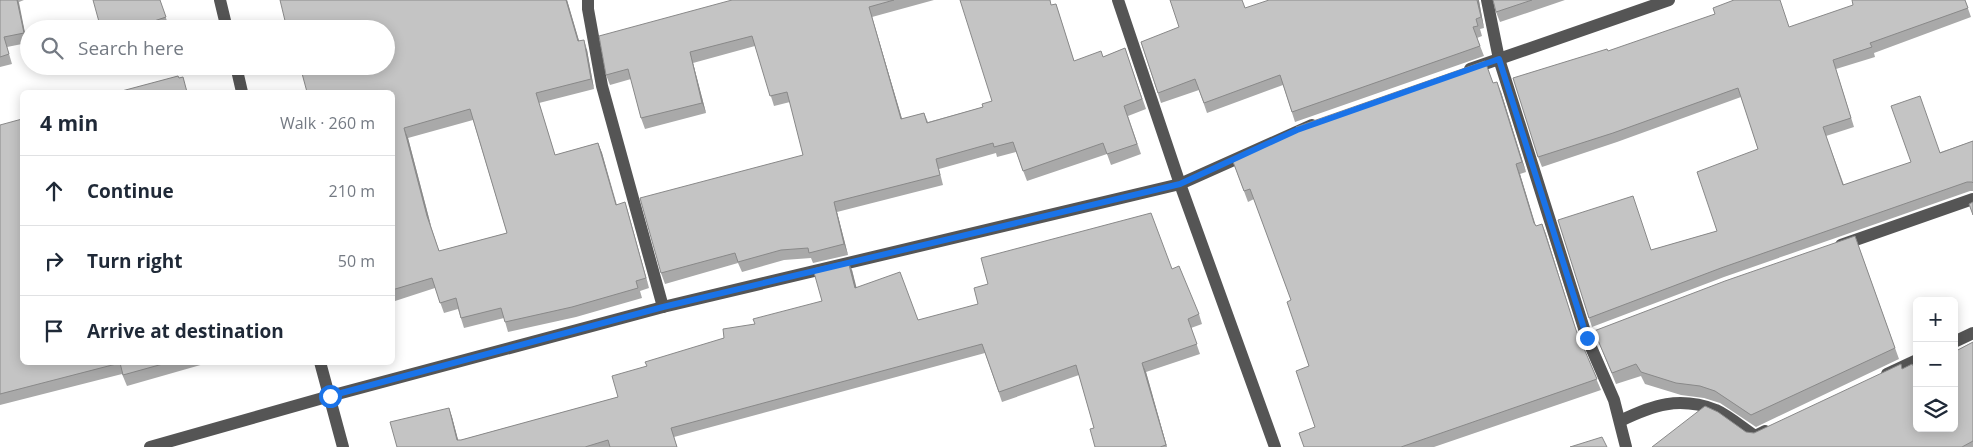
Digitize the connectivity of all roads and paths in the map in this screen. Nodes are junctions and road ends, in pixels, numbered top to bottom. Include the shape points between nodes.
1 (220, 0) edge
2 (588, 0) edge
3 (1118, 0) edge
4 (1486, 0) edge
5 (1669, 0) edge
6 (225, 20) edge
7 (1499, 59) junction
8 (1462, 72) edge
9 (238, 75) edge
10 (242, 90) edge
11 (1324, 120) edge
12 (1180, 184) junction
13 (1973, 199) edge
14 (1827, 250) edge
15 (663, 307) junction
16 (1973, 333) edge
17 (1958, 340) edge
18 (1913, 362) edge
19 (321, 365) edge
20 (1872, 381) edge
21 (330, 396) junction
22 (1620, 421) junction
23 (1773, 427) edge
24 (150, 447) edge
25 (343, 447) edge
26 (1275, 447) edge
27 (1626, 447) edge

1 - 6 street
2 - 15 street via 602,86
3 - 12 street
4 - 7 street
5 - 7 street
7 - 8 street
7 - 22 street
9 - 10 street
11 - 12 street
12 - 15 street
12 - 26 street
13 - 14 street
15 - 21 street
16 - 17 street
18 - 20 street
19 - 21 street
21 - 24 street
21 - 25 street
22 - 23 street via 1649,407 1671,403 1717,410 1755,436
22 - 27 street

